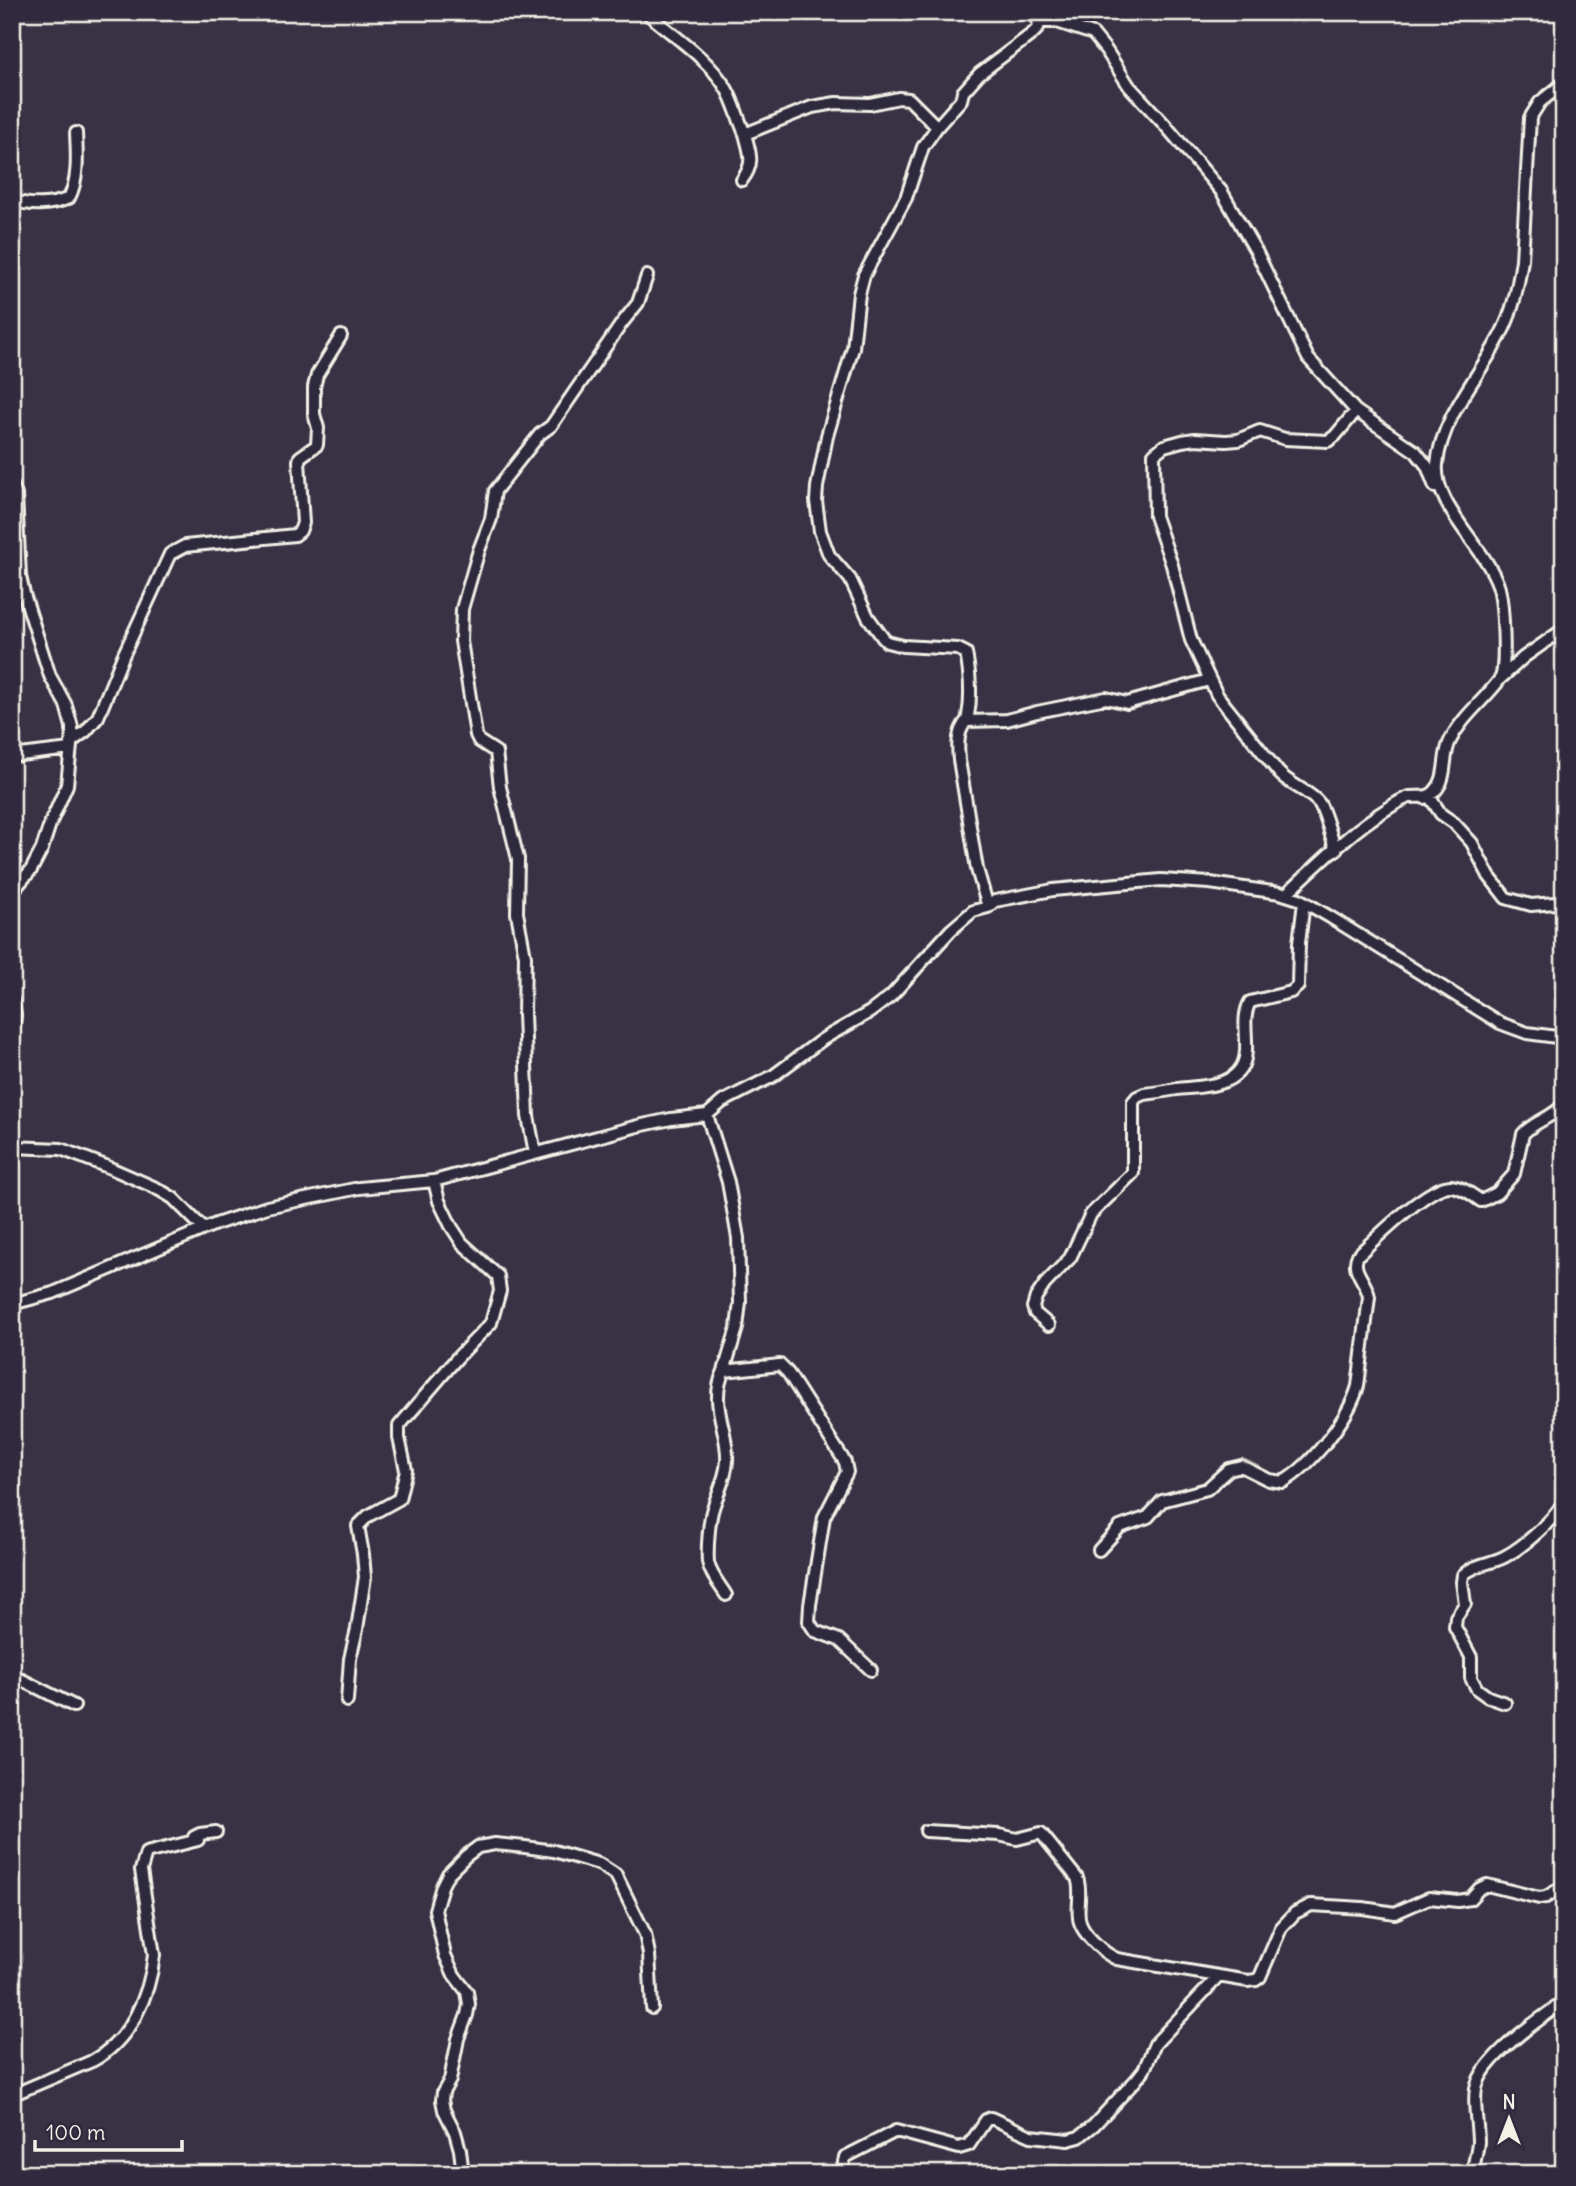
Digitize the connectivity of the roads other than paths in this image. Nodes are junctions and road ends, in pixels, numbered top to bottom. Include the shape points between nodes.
1 (646, 12) edge
2 (1031, 12) edge
3 (1039, 22) junction
4 (1564, 83) edge
5 (937, 127) junction
6 (76, 133) dead end
7 (745, 134) junction
8 (742, 180) dead end
9 (12, 200) edge
10 (647, 276) dead end
11 (341, 336) dead end
12 (1356, 411) junction
13 (12, 485) edge
14 (1446, 504) junction
15 (1564, 629) edge
16 (1502, 677) junction
17 (1209, 680) junction
18 (967, 721) junction
19 (71, 746) junction
20 (12, 756) edge
21 (1424, 798) junction
22 (1336, 850) junction
23 (12, 892) edge
24 (1286, 894) junction
25 (1564, 900) edge
26 (1304, 902) junction
27 (988, 907) junction
28 (12, 1000) edge
29 (12, 1036) edge
30 (1564, 1038) edge
31 (1564, 1104) edge
32 (707, 1115) junction
33 (12, 1147) edge
34 (535, 1153) junction
35 (435, 1181) junction
36 (204, 1229) junction
37 (12, 1304) edge
38 (1049, 1325) dead end
39 (724, 1371) junction
40 (1564, 1500) edge
41 (1099, 1550) dead end
42 (726, 1595) dead end
43 (871, 1670) dead end
44 (12, 1675) edge
45 (347, 1701) dead end
46 (1504, 1703) dead end
47 (74, 1706) dead end
48 (926, 1831) dead end
49 (216, 1832) dead end
50 (1564, 1886) edge
51 (1219, 1976) junction
52 (1564, 2002) edge
53 (652, 2008) dead end
54 (12, 2095) edge
55 (463, 2174) edge
56 (842, 2174) edge
57 (1472, 2174) edge

1 - 7 street via 712,70 730,97
2 - 3 street
3 - 5 street via 1032,34 979,75
3 - 12 street via 1057,22 1093,34 1129,86 1222,192 1308,358
4 - 14 street via 1540,102 1530,118 1519,284 1500,336 1443,438 1437,468
5 - 7 street via 909,99 899,97 870,104 812,107
5 - 18 street via 923,147 899,213 864,275 853,348 827,436 816,501 829,555 850,579 883,638 903,646 966,653
6 - 9 street via 74,189 69,198 41,204
7 - 8 street via 751,163
10 - 34 street via 638,303 551,426 495,491 491,519 462,609 461,641 476,735 496,752 517,859 528,1116
11 - 19 street via 314,387 317,445 299,461 300,531 186,546 170,554 98,717
12 - 14 street via 1416,452
12 - 17 street via 1335,436 1323,442 1284,439 1260,431 1238,440 1182,440 1154,454 1155,516 1191,640
13 - 19 street via 20,576 50,676 66,705
14 - 16 street via 1499,587
15 - 16 street
16 - 21 street via 1458,726 1446,750 1440,784
17 - 18 street via 1127,703 1106,698 1007,720
17 - 22 street via 1226,709 1286,781 1321,806
18 - 27 street via 958,744 959,760
19 - 20 street
19 - 23 street via 67,785 42,849 32,870
21 - 22 street via 1409,797 1394,804
21 - 25 street via 1429,796 1472,843 1506,898 1531,905
22 - 24 street
24 - 26 street
24 - 27 street via 1161,880 1054,890 995,901
26 - 30 street via 1500,1023 1527,1033
26 - 38 street via 1298,986 1250,1002 1246,1056 1236,1074 1220,1084 1144,1094 1133,1102 1133,1173 1091,1214 1070,1258 1036,1297 1035,1313
27 - 32 street via 973,911 951,930 907,981 880,1004
28 - 29 street
31 - 41 street via 1523,1134 1514,1174 1497,1193 1481,1201 1458,1187 1433,1192 1358,1255 1356,1270 1369,1297 1356,1394 1303,1467 1283,1482 1241,1466 1229,1469 1207,1489 1162,1501 1153,1514 1120,1527
32 - 34 street via 638,1126
32 - 39 street via 722,1158 738,1238 740,1302
33 - 36 street via 61,1149 108,1167 173,1198
34 - 35 street
35 - 36 street via 359,1188 267,1206
35 - 45 street via 451,1226 462,1243 498,1276 500,1290 491,1324 399,1426 406,1470 399,1499 358,1525 365,1577
36 - 37 street via 53,1293
39 - 42 street via 718,1394 727,1463 711,1515 708,1561
39 - 43 street via 780,1365 845,1462 847,1472 824,1517 809,1622 815,1631 839,1640
40 - 46 street via 1554,1517 1516,1550 1464,1575 1465,1604 1455,1627 1471,1657 1471,1678 1477,1689
44 - 47 street
48 - 51 street via 1017,1839 1041,1833 1077,1878 1079,1921 1102,1951 1117,1959
49 - 54 street via 145,1853 141,1870 154,1955 152,1975 139,2008 114,2045 92,2061
50 - 51 street via 1539,1898 1487,1885 1470,1899 1429,1898 1395,1913 1311,1905 1281,1928 1260,1977
51 - 56 street via 1155,2044 1136,2080 1079,2137 1031,2136 991,2119 969,2145 958,2148 896,2131 845,2157
52 - 57 street via 1484,2068 1476,2094 1478,2146
53 - 55 street via 645,1934 616,1875 599,1864 525,1847 493,1844 466,1856 447,1874 435,1910 445,1955 469,2004 442,2100 455,2132

